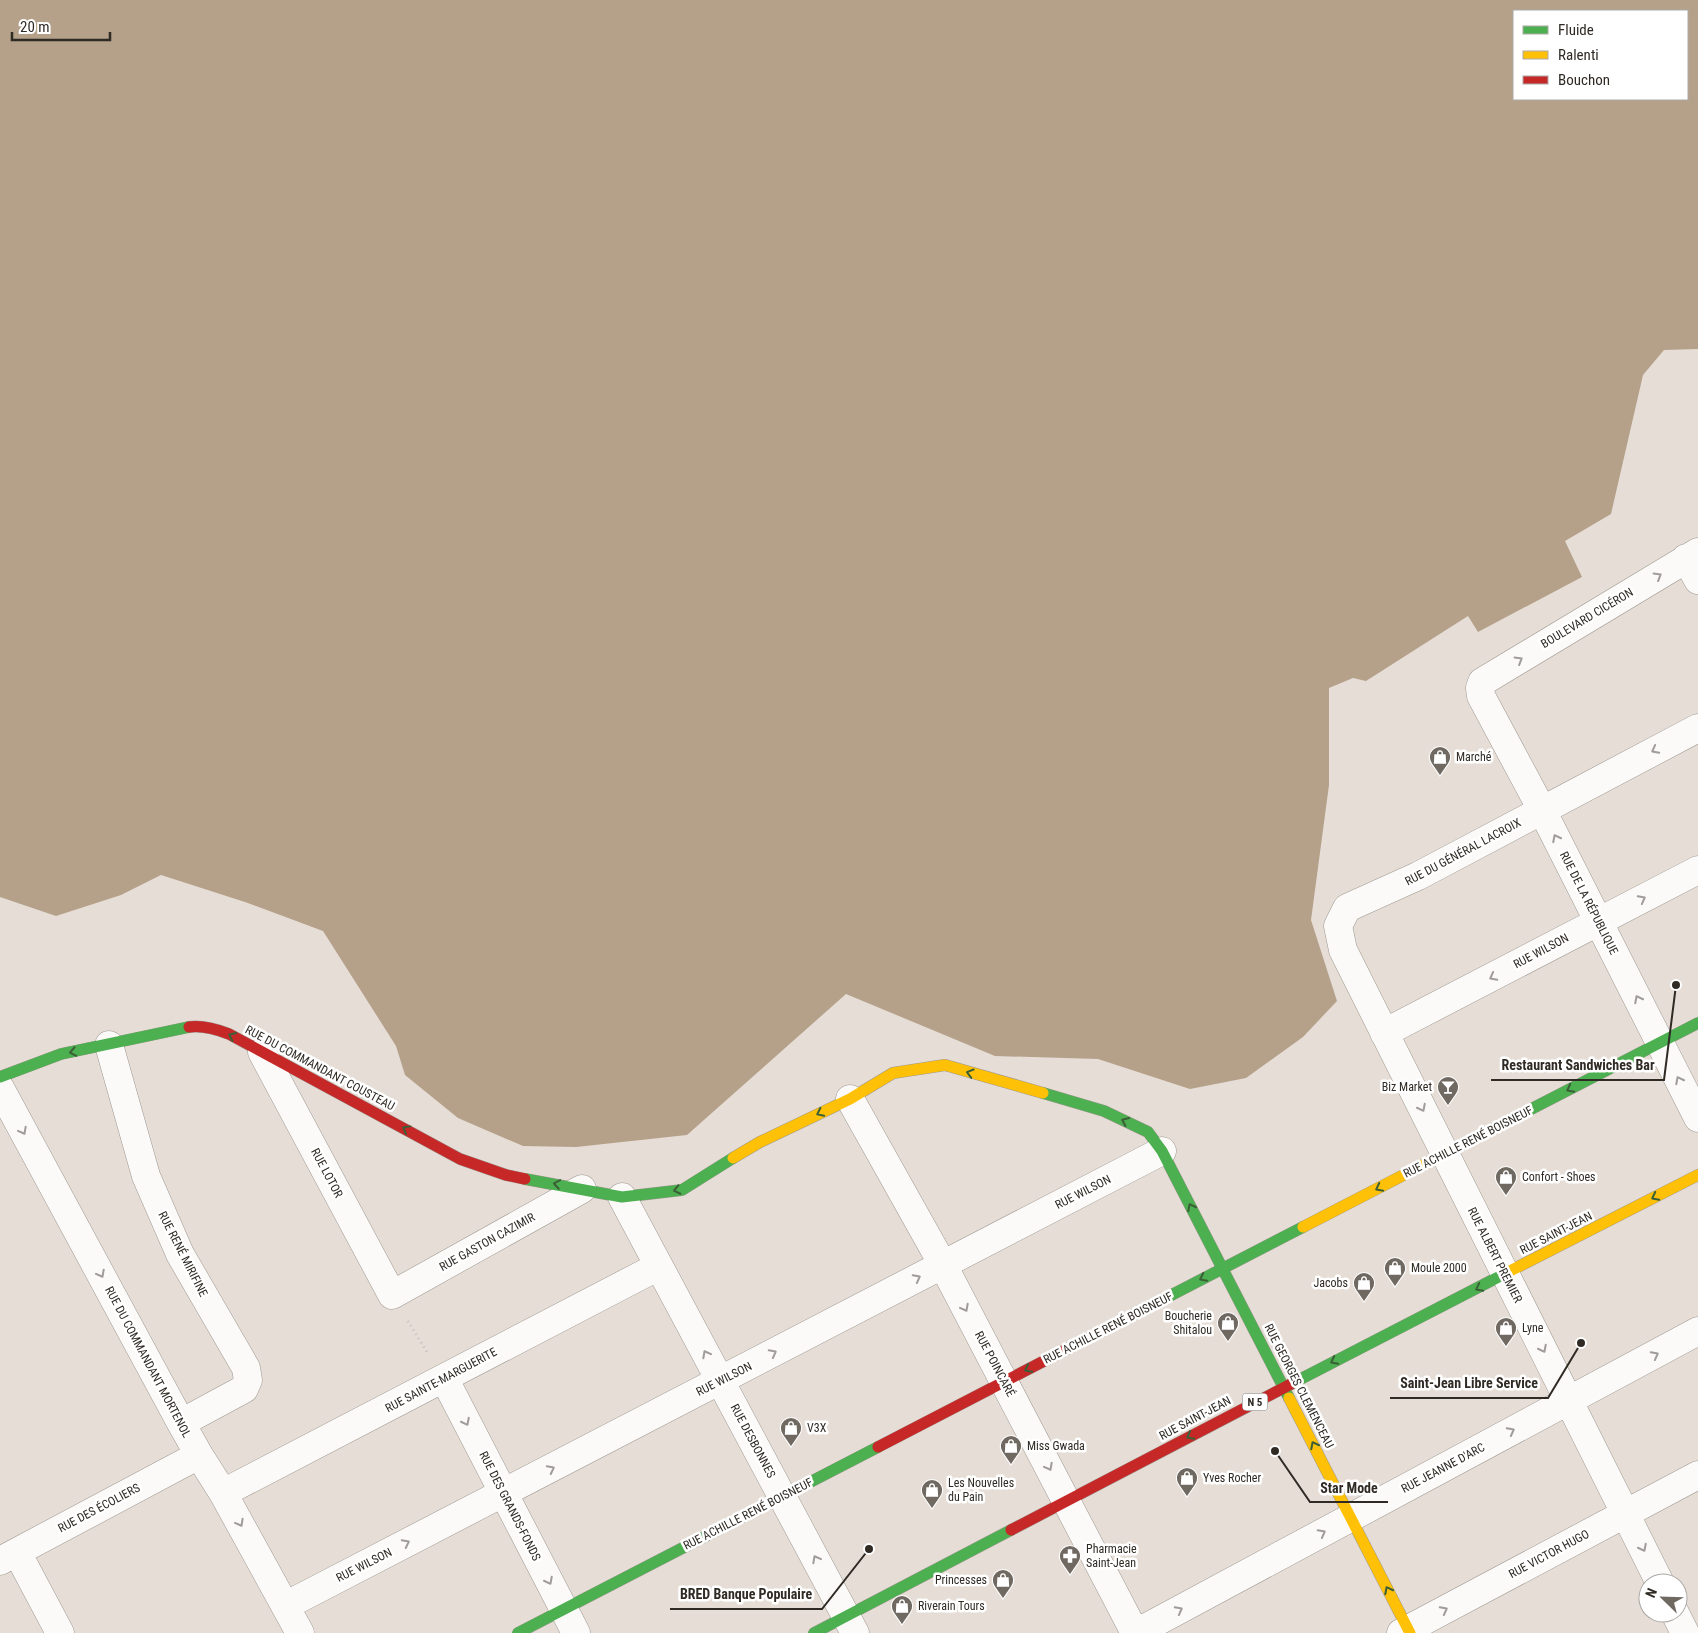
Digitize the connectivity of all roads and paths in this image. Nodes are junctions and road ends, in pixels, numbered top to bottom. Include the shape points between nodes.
1 (1694, 563) edge
2 (1480, 688) joint
3 (1698, 728) edge
4 (1542, 810) junction
5 (1698, 870) edge
6 (1598, 922) junction
7 (1698, 1023) edge
8 (1384, 1033) junction
9 (1660, 1043) junction
10 (109, 1045) junction
11 (262, 1052) junction
12 (0, 1077) edge
13 (0, 1088) edge
14 (850, 1098) junction
15 (1698, 1118) edge
16 (1162, 1151) junction
17 (1445, 1154) junction
18 (1698, 1175) edge
19 (582, 1189) junction
20 (622, 1197) junction
21 (943, 1265) junction
22 (659, 1266) junction
23 (1223, 1268) junction
24 (1506, 1274) junction
25 (392, 1295) junction
26 (1698, 1331) edge
27 (444, 1378) junction
28 (721, 1380) junction
29 (1004, 1382) junction
30 (1284, 1387) junction
31 (1568, 1401) junction
32 (181, 1423) junction
33 (199, 1455) junction
34 (1698, 1475) edge
35 (223, 1493) junction
36 (503, 1493) junction
37 (782, 1496) junction
38 (1066, 1501) junction
39 (1625, 1514) junction
40 (1351, 1518) junction
41 (8, 1556) edge
42 (1655, 1573) edge
43 (286, 1606) junction
44 (570, 1621) edge
45 (851, 1624) edge
46 (1406, 1632) edge
47 (60, 1633) edge
48 (300, 1633) edge
49 (518, 1633) edge
50 (814, 1633) edge
51 (1135, 1633) edge

2 -> 1 street, BOULEVARD CICÉRON via 1482,682
2 - 4 street, RUE DE LA RÉPUBLIQUE via 1481,696
3 -> 4 street, RUE DU GÉNÉRAL LACROIX
6 -> 4 street, RUE DE LA RÉPUBLIQUE
4 - 8 street, RUE DU GÉNÉRAL LACROIX via 1418,876 1347,908 1338,926 1343,950
6 -> 5 street, RUE WILSON
6 -> 8 street, RUE WILSON
9 -> 6 street, RUE DE LA RÉPUBLIQUE
7 - 9 street, RUE ACHILLE RENÉ BOISNEUF
8 -> 17 street, RUE ALBERT PREMIER
15 -> 9 street, RUE DE LA RÉPUBLIQUE
9 -> 17 street, RUE ACHILLE RENÉ BOISNEUF
11 -> 10 street, RUE DU COMMANDANT COUSTEAU via 229,1034 197,1026
10 -> 12 street, RUE DU COMMANDANT COUSTEAU via 61,1054
10 - 32 street, RUE RENÉ MIRIFINE via 146,1176 180,1254 246,1368 248,1380 244,1388
19 -> 11 street, RUE DU COMMANDANT COUSTEAU via 506,1175 460,1159
11 - 25 street, RUE LOTOR
13 -> 32 street, RUE DU COMMANDANT MORTENOL
16 -> 14 street, RUE GEORGES CLEMENCEAU via 1148,1132 1104,1111 945,1065 893,1073
14 -> 20 street, RUE DU COMMANDANT COUSTEAU via 760,1142 682,1190
14 - 21 street, RUE POINCARÉ
16 - 21 street, RUE WILSON
23 -> 16 street, RUE GEORGES CLEMENCEAU
17 -> 23 street, RUE ACHILLE RENÉ BOISNEUF
17 - 24 street, RUE ALBERT PREMIER
18 -> 24 street, RUE SAINT-JEAN / N 5
19 - 20 street, RUE DU COMMANDANT COUSTEAU
19 - 25 street, RUE GASTON CAZIMIR
20 - 22 street, RUE DESBONNES
28 -> 21 street, RUE WILSON
21 -> 29 street, RUE POINCARÉ
22 - 27 street, RUE SAINTE-MARGUERITE
28 -> 22 street, RUE DESBONNES
23 -> 29 street, RUE ACHILLE RENÉ BOISNEUF
23 - 30 street, RUE GEORGES CLEMENCEAU
24 -> 30 street, RUE SAINT-JEAN / N 5
24 -> 31 street, RUE ALBERT PREMIER
25 - 27 path
31 -> 26 street, RUE JEANNE D'ARC
27 - 35 street, RUE SAINTE-MARGUERITE
27 -> 36 street, RUE DES GRANDS-FONDS
36 -> 28 street, RUE WILSON
28 - 37 street, RUE DESBONNES
29 - 37 street, RUE ACHILLE RENÉ BOISNEUF
29 -> 38 street, RUE POINCARÉ
30 -> 38 street, RUE SAINT-JEAN / N 5
40 -> 30 street, RUE GEORGES CLEMENCEAU
31 - 39 street, RUE ALBERT PREMIER
40 -> 31 street, RUE JEANNE D'ARC
32 - 33 street, RUE DU COMMANDANT MORTENOL
33 - 35 street, RUE DU COMMANDANT MORTENOL
33 - 41 street, RUE DES ÉCOLIERS
34 - 39 street, RUE VICTOR HUGO
35 -> 43 street, RUE DU COMMANDANT MORTENOL
43 -> 36 street, RUE WILSON
36 -> 44 street, RUE DES GRANDS-FONDS
37 - 44 street, RUE ACHILLE RENÉ BOISNEUF
45 -> 37 street, RUE DESBONNES
38 - 45 street, RUE SAINT-JEAN / N 5
38 - 51 street, RUE POINCARÉ
39 -> 42 street, RUE ALBERT PREMIER
46 -> 39 street, RUE VICTOR HUGO
46 -> 40 street, RUE GEORGES CLEMENCEAU
51 -> 40 street, RUE JEANNE D'ARC
41 - 47 street
43 - 48 street, RUE DU COMMANDANT MORTENOL
44 - 49 street, RUE ACHILLE RENÉ BOISNEUF
45 - 50 street, RUE SAINT-JEAN / N 5

